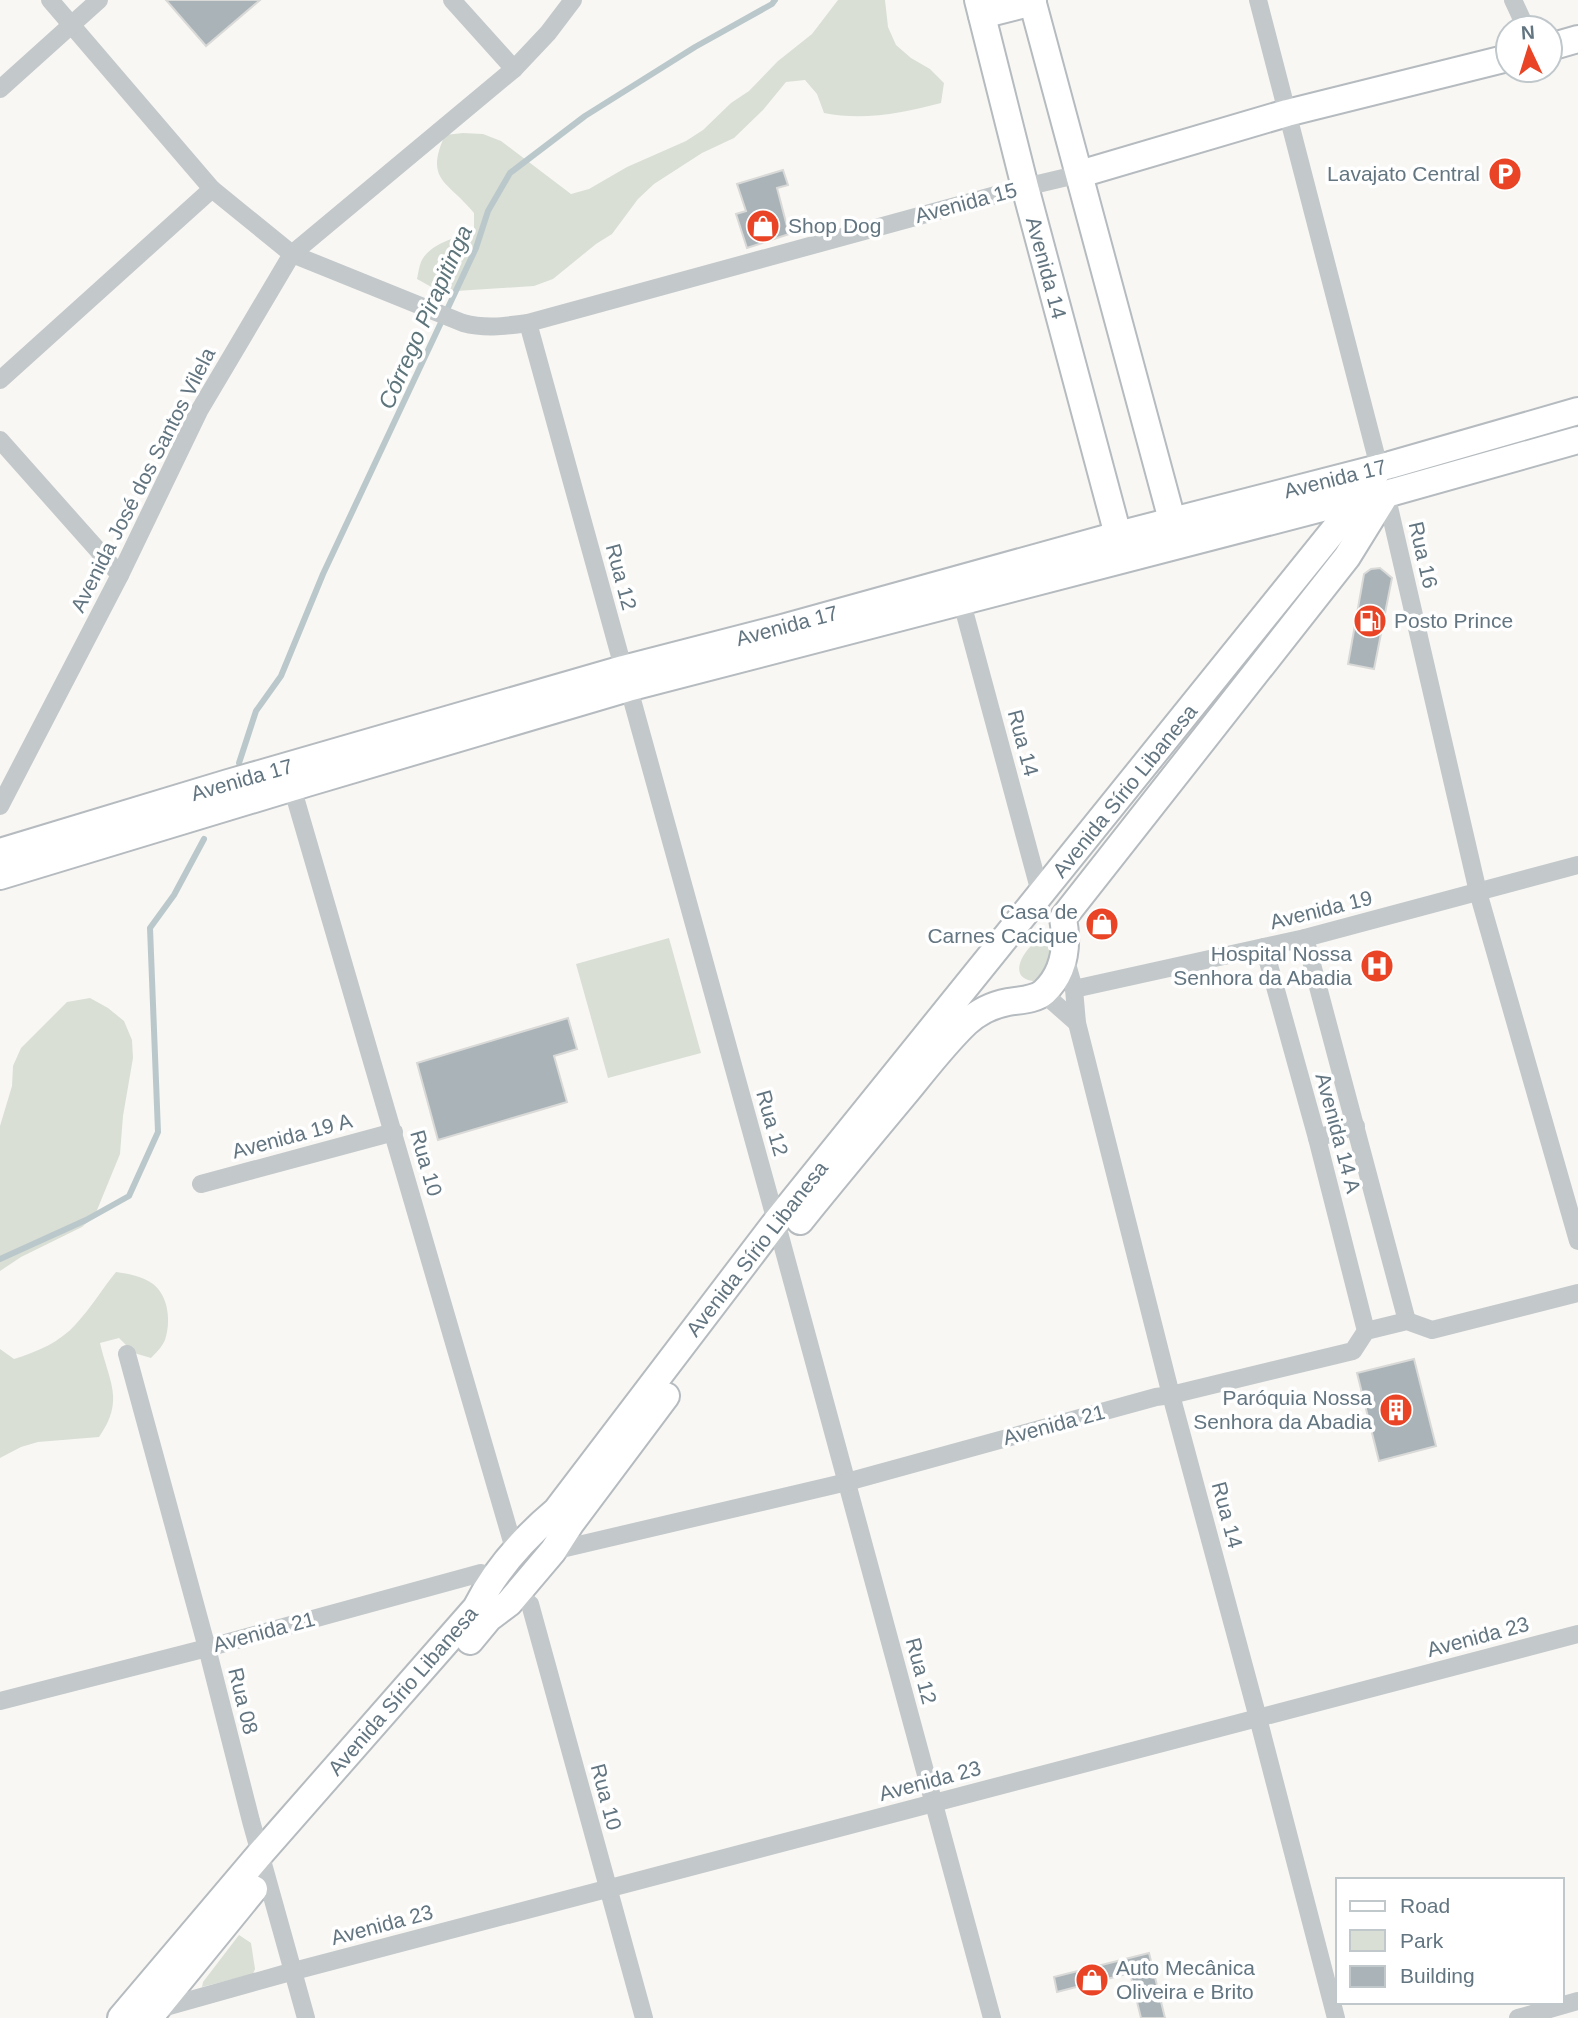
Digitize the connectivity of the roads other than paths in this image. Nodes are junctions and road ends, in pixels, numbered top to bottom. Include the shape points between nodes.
1 (50, 0) edge
2 (99, 0) edge
3 (452, 0) edge
4 (573, 0) edge
5 (1258, 0) edge
6 (1033, 1) edge
7 (980, 8) edge
8 (71, 24) junction
9 (1494, 61) edge
10 (514, 69) junction
11 (0, 89) edge
12 (1287, 113) junction
13 (1080, 174) junction
14 (1025, 187) junction
15 (212, 189) junction
16 (292, 254) junction
17 (528, 323) junction
18 (0, 380) edge
19 (1578, 411) edge
20 (0, 440) edge
21 (1578, 440) edge
22 (1379, 468) junction
23 (1386, 494) junction
24 (1359, 499) junction
25 (1172, 520) junction
26 (1118, 535) junction
27 (120, 575) junction
28 (962, 603) junction
29 (626, 678) junction
30 (288, 780) junction
31 (0, 806) edge
32 (0, 852) edge
33 (1578, 865) edge
34 (0, 876) edge
35 (1478, 892) junction
36 (1041, 896) junction
37 (1063, 918) junction
38 (1305, 938) junction
39 (1264, 947) junction
40 (1065, 957) junction
41 (983, 967) junction
42 (1074, 989) junction
43 (1042, 993) junction
44 (1006, 1002) junction
45 (1077, 1023) junction
46 (1356, 1126) junction
47 (394, 1132) junction
48 (1317, 1138) junction
49 (201, 1184) dead end
50 (779, 1232) junction
51 (1578, 1241) edge
52 (1578, 1293) edge
53 (1407, 1321) junction
54 (1366, 1331) junction
55 (127, 1354) dead end
56 (1171, 1395) junction
57 (846, 1482) junction
58 (533, 1533) junction
59 (553, 1551) junction
60 (515, 1552) junction
61 (493, 1578) junction
62 (516, 1595) junction
63 (1578, 1634) edge
64 (206, 1648) junction
65 (0, 1701) edge
66 (1258, 1718) junction
67 (934, 1804) junction
68 (263, 1864) junction
69 (608, 1889) junction
70 (294, 1971) junction
71 (1578, 2001) edge
72 (152, 2014) edge
73 (121, 2018) edge
74 (306, 2018) edge
75 (644, 2018) edge
76 (992, 2018) edge
77 (1336, 2018) edge
78 (1518, 2018) edge

1 - 8 street, Avenida 15
2 - 8 street
3 - 10 street
4 - 10 street, Avenida José dos Santos Vilela
5 - 12 street, Rua 16
6 - 7 street
6 - 13 street
7 - 14 street, Avenida 14
8 - 11 street
8 - 15 street, Avenida 15
9 - 12 street, Avenida 15
10 - 16 street, Avenida José dos Santos Vilela
12 - 13 street, Avenida 15
12 - 22 street, Rua 16
13 - 14 street, Avenida 15
13 - 25 street
14 - 17 street, Avenida 15
14 - 26 street, Avenida 14
15 - 16 street, Avenida 15
15 - 18 street
16 - 17 street, Avenida 15 via 463,323 491,328
16 - 27 street, Avenida José dos Santos Vilela via 199,411
17 - 29 street, Rua 12
19 - 22 street, Avenida 17
20 - 27 street
21 - 23 street, Avenida 17
22 - 23 street, Rua 16
22 - 24 street, Avenida Sírio Libanesa
22 - 25 street, Avenida 17
23 - 24 street, Avenida 17
23 - 35 street, Rua 16
23 - 37 street, Avenida Sírio Libanesa via 1347,557
24 - 28 street, Avenida 17
24 - 36 street, Avenida Sírio Libanesa
25 - 26 street, Avenida 17
26 - 29 street, Avenida 17 via 782,628
27 - 31 street, Avenida José dos Santos Vilela
28 - 29 street, Avenida 17
28 - 36 street, Rua 14
29 - 30 street, Avenida 17
29 - 50 street, Rua 12
30 - 32 street, Avenida 17
30 - 34 street, Avenida 17
30 - 47 street, Rua 10
33 - 35 street, Avenida 19
35 - 38 street, Avenida 19
35 - 51 street, Rua 16
36 - 37 street via 1061,906
36 - 41 street, Avenida Sírio Libanesa
37 - 40 street
38 - 39 street, Avenida 19
38 - 46 street, Avenida 14 A
39 - 42 street, Avenida 19
39 - 48 street, Avenida 14 A
40 - 42 street, Rua 14
40 - 43 street
41 - 44 street via 982,986 993,998
41 - 50 street, Avenida Sírio Libanesa
42 - 45 street, Rua 14
43 - 44 street, Avenida Sírio Libanesa
43 - 45 street
44 - 50 street, Avenida Sírio Libanesa via 986,1008 966,1023
45 - 56 street, Rua 14
46 - 48 street
46 - 53 street, Avenida 14 A
47 - 49 street, Avenida 19 A
47 - 60 street, Rua 10
48 - 54 street, Avenida 14 A
50 - 57 street, Rua 12
50 - 58 street, Avenida Sírio Libanesa via 556,1511
50 - 59 street, Avenida Sírio Libanesa
52 - 53 street, Avenida 21 via 1432,1330
53 - 54 street, Avenida 21
54 - 56 street, Avenida 21 via 1353,1351
55 - 64 street, Rua 08
56 - 57 street, Avenida 21
56 - 66 street, Rua 14
57 - 59 street, Avenida 21
57 - 67 street, Rua 12
58 - 59 street via 549,1535
58 - 60 street, Avenida Sírio Libanesa
59 - 62 street, Avenida Sírio Libanesa
60 - 61 street, Avenida Sírio Libanesa
61 - 62 street via 500,1594
61 - 64 street, Avenida 21 via 481,1573
61 - 68 street, Avenida Sírio Libanesa via 476,1608
62 - 68 street, Avenida Sírio Libanesa via 489,1618
62 - 69 street, Rua 10 via 530,1604
63 - 66 street, Avenida 23
64 - 65 street, Avenida 21
64 - 68 street, Rua 08
66 - 67 street, Avenida 23
66 - 77 street, Rua 14
67 - 69 street, Avenida 23
67 - 76 street, Rua 12
68 - 70 street, Rua 08
68 - 72 street, Avenida Sírio Libanesa
68 - 73 street, Avenida Sírio Libanesa
69 - 70 street, Avenida 23
69 - 75 street, Rua 10
70 - 72 street, Avenida 23
70 - 74 street, Rua 08
71 - 78 street

